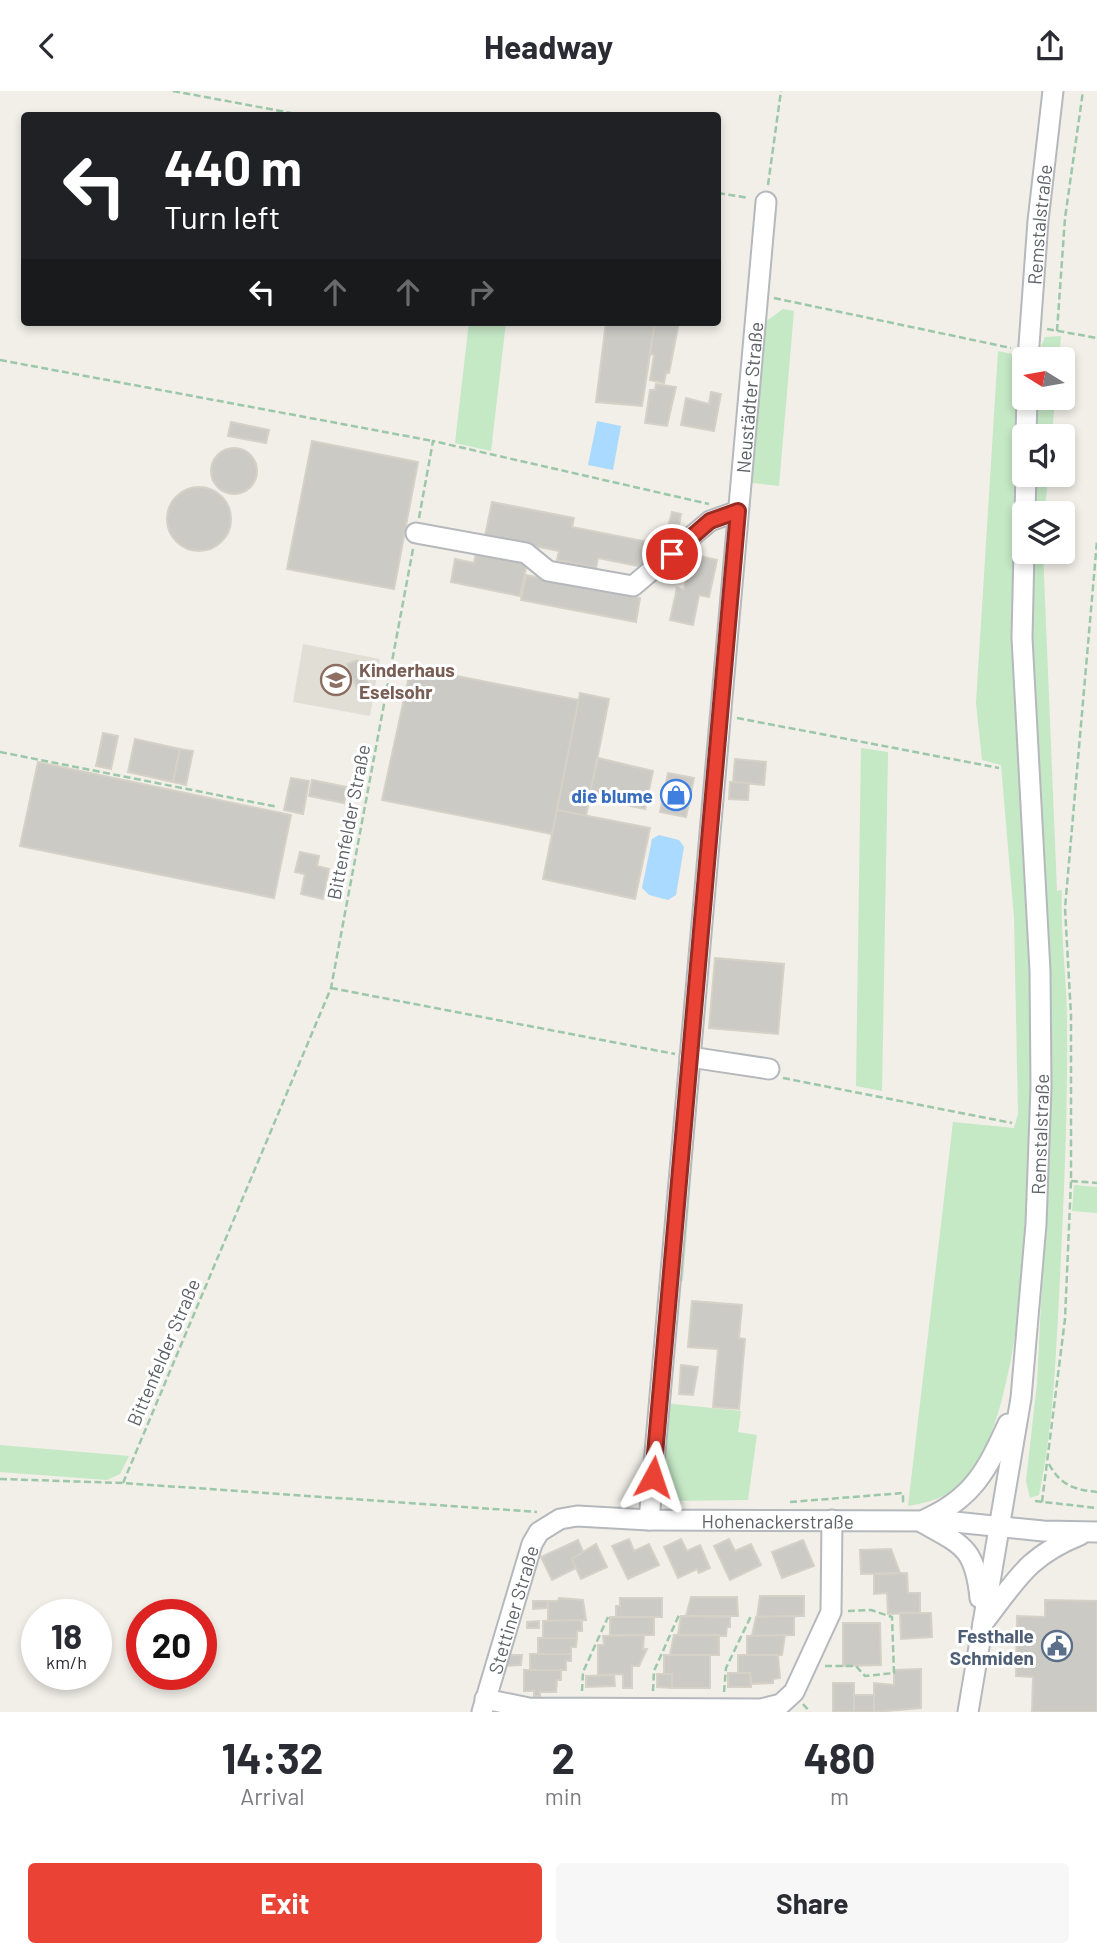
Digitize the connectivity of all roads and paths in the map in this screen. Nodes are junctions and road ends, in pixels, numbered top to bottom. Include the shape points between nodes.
1 (173, 91) edge
2 (781, 91) edge
3 (1053, 91) edge
4 (1083, 91) edge
5 (286, 112) edge
6 (721, 194) edge
7 (766, 202) junction
8 (757, 295) junction
9 (1097, 338) edge
10 (1029, 347) edge
11 (1012, 351) edge
12 (0, 361) edge
13 (433, 441) junction
14 (712, 505) dead end
15 (738, 511) junction
16 (416, 533) junction
17 (1097, 541) edge
18 (1024, 564) edge
19 (720, 715) junction
20 (0, 753) edge
21 (999, 768) dead end
22 (278, 807) dead end
23 (331, 988) junction
24 (690, 1057) junction
25 (769, 1069) joint
26 (1012, 1123) dead end
27 (1071, 1181) junction
28 (1097, 1184) edge
29 (1021, 1398) junction
30 (1049, 1464) junction
31 (0, 1477) edge
32 (123, 1483) junction
33 (1097, 1492) edge
34 (903, 1493) dead end
35 (1035, 1501) dead end
36 (1042, 1502) junction
37 (777, 1503) dead end
38 (1097, 1508) edge
39 (560, 1519) junction
40 (649, 1520) junction
41 (832, 1520) junction
42 (921, 1521) junction
43 (997, 1527) junction
44 (1092, 1532) edge
45 (831, 1612) junction
46 (679, 1615) dead end
47 (751, 1616) dead end
48 (608, 1617) dead end
49 (982, 1624) junction
50 (810, 1658) junction
51 (484, 1705) edge
52 (582, 1709) junction
53 (653, 1709) junction
54 (724, 1709) junction
55 (968, 1712) edge

1 - 5 path
2 - 7 path
3 - 10 street, Remstalstraße
4 - 9 path via 1065,218 1057,331
6 - 7 path
7 - 8 street, Neustädter Straße
8 - 11 path
8 - 15 street, Neustädter Straße
12 - 13 path
13 - 14 path
13 - 16 path, Bittenfelder Straße
15 - 16 street via 710,521 633,586 548,571 526,553
15 - 19 street, Neustädter Straße
16 - 23 path, Bittenfelder Straße
17 - 27 path via 1065,908 1071,1015
18 - 29 street, Remstalstraße via 1022,638 1040,971 1041,1087 1036,1224
19 - 21 path
19 - 24 street, Neustädter Straße
20 - 22 path
23 - 24 path
23 - 32 path, Bittenfelder Straße
24 - 25 street
24 - 40 street, Neustädter Straße
25 - 26 path via 775,1076
27 - 28 path
27 - 30 path via 1065,1318
29 - 42 street via 972,1490 948,1509
29 - 43 street, Remstalstraße
30 - 33 path via 1065,1485
30 - 36 path
31 - 32 path
32 - 39 path via 532,1511
34 - 37 path
35 - 36 path
36 - 38 path
39 - 40 street, Hohenackerstraße
39 - 51 street, Stettiner Straße via 539,1532 532,1544
40 - 41 street, Hohenackerstraße
41 - 42 street, Hohenackerstraße
41 - 45 street
42 - 43 street, Hohenackerstraße
42 - 49 street via 967,1550 978,1578
43 - 44 street, Hohenackerstraße
43 - 49 street, Remstalstraße
44 - 49 street via 1037,1556
45 - 50 street
45 - 50 path via 871,1611 892,1616 894,1672 865,1676 856,1666 828,1667
46 - 53 path via 654,1671
47 - 54 path via 726,1668
48 - 52 path via 583,1671
49 - 55 street, Remstalstraße
50 - 54 street via 794,1692 781,1704
51 - 52 street
52 - 53 street
53 - 54 street

